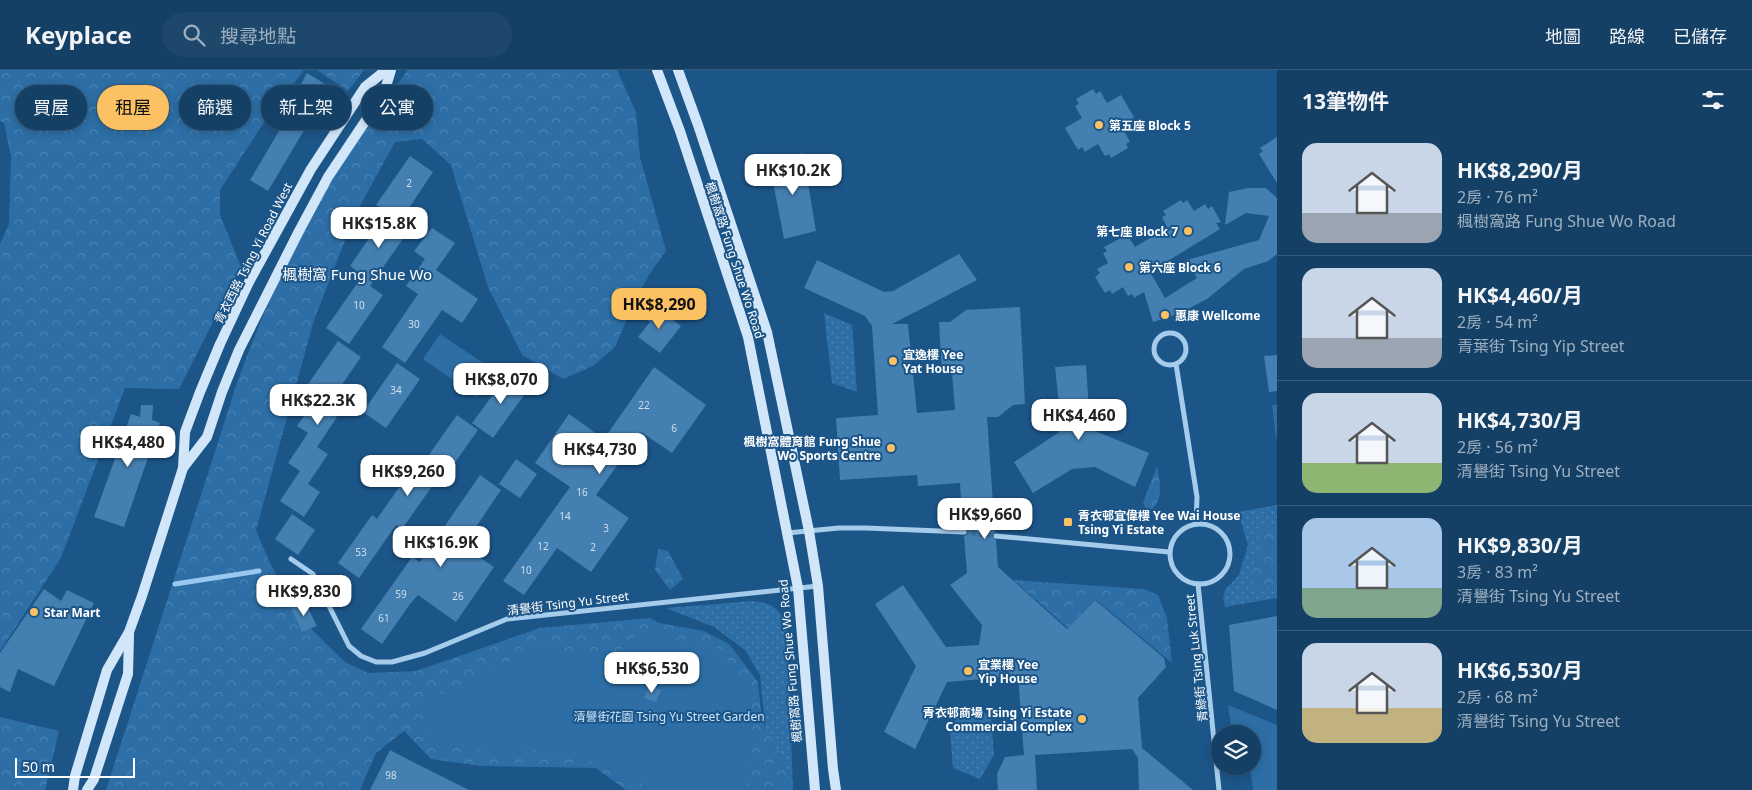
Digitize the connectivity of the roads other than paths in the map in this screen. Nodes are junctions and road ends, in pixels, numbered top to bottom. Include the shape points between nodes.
1 (386, 70) edge
2 (391, 70) edge
3 (657, 70) edge
4 (678, 70) edge
5 (1176, 364) junction
6 (184, 468) junction
7 (1196, 524) junction
8 (809, 530) junction
9 (964, 532) tunnel mouth
10 (787, 533) junction
11 (996, 536) tunnel mouth
12 (1169, 552) junction
13 (291, 559) dead end
14 (1198, 584) junction
15 (818, 586) junction
16 (798, 588) junction
17 (129, 632) junction
18 (73, 790) edge
19 (87, 790) edge
20 (815, 790) edge
21 (836, 790) edge
22 (1220, 790) edge

1 - 6 main road, 青衣西路 Tsing Yi Road West via 365,87 311,169 250,282 185,432
2 - 6 main road, 青衣西路 Tsing Yi Road West via 384,92 328,177 299,231 239,350 207,437
3 - 10 main road, 楓樹窩路 Fung Shue Wo Road via 748,337
4 - 8 main road, 楓樹窩路 Fung Shue Wo Road via 767,332
5 - 5 street via 1160,362 1154,354 1154,343 1166,332 1177,334 1185,341 1186,352
5 - 7 street via 1197,497
6 - 17 main road, 青衣西路 Tsing Yi Road West
7 - 12 street via 1181,530
7 - 14 street, 青綠街 Tsing Luk Street via 1216,528 1228,542 1230,550 1227,567 1222,574 1215,580
8 - 9 street via 866,528
8 - 10 street
8 - 15 main road, 楓樹窩路 Fung Shue Wo Road
10 - 16 main road, 楓樹窩路 Fung Shue Wo Road
11 - 12 street
12 - 14 street, 青綠街 Tsing Luk Street via 1170,562 1180,577
13 - 16 street, 清譽街 Tsing Yu Street via 313,574 349,646 376,662 392,662 425,654 507,618
14 - 22 street, 青綠街 Tsing Luk Street
15 - 16 street, 清譽街 Tsing Yu Street
15 - 21 main road, 楓樹窩路 Fung Shue Wo Road
16 - 20 main road, 楓樹窩路 Fung Shue Wo Road
17 - 18 main road, 青衣西路 Tsing Yi Road West via 108,670
17 - 19 main road, 青衣西路 Tsing Yi Road West via 128,674 94,779

